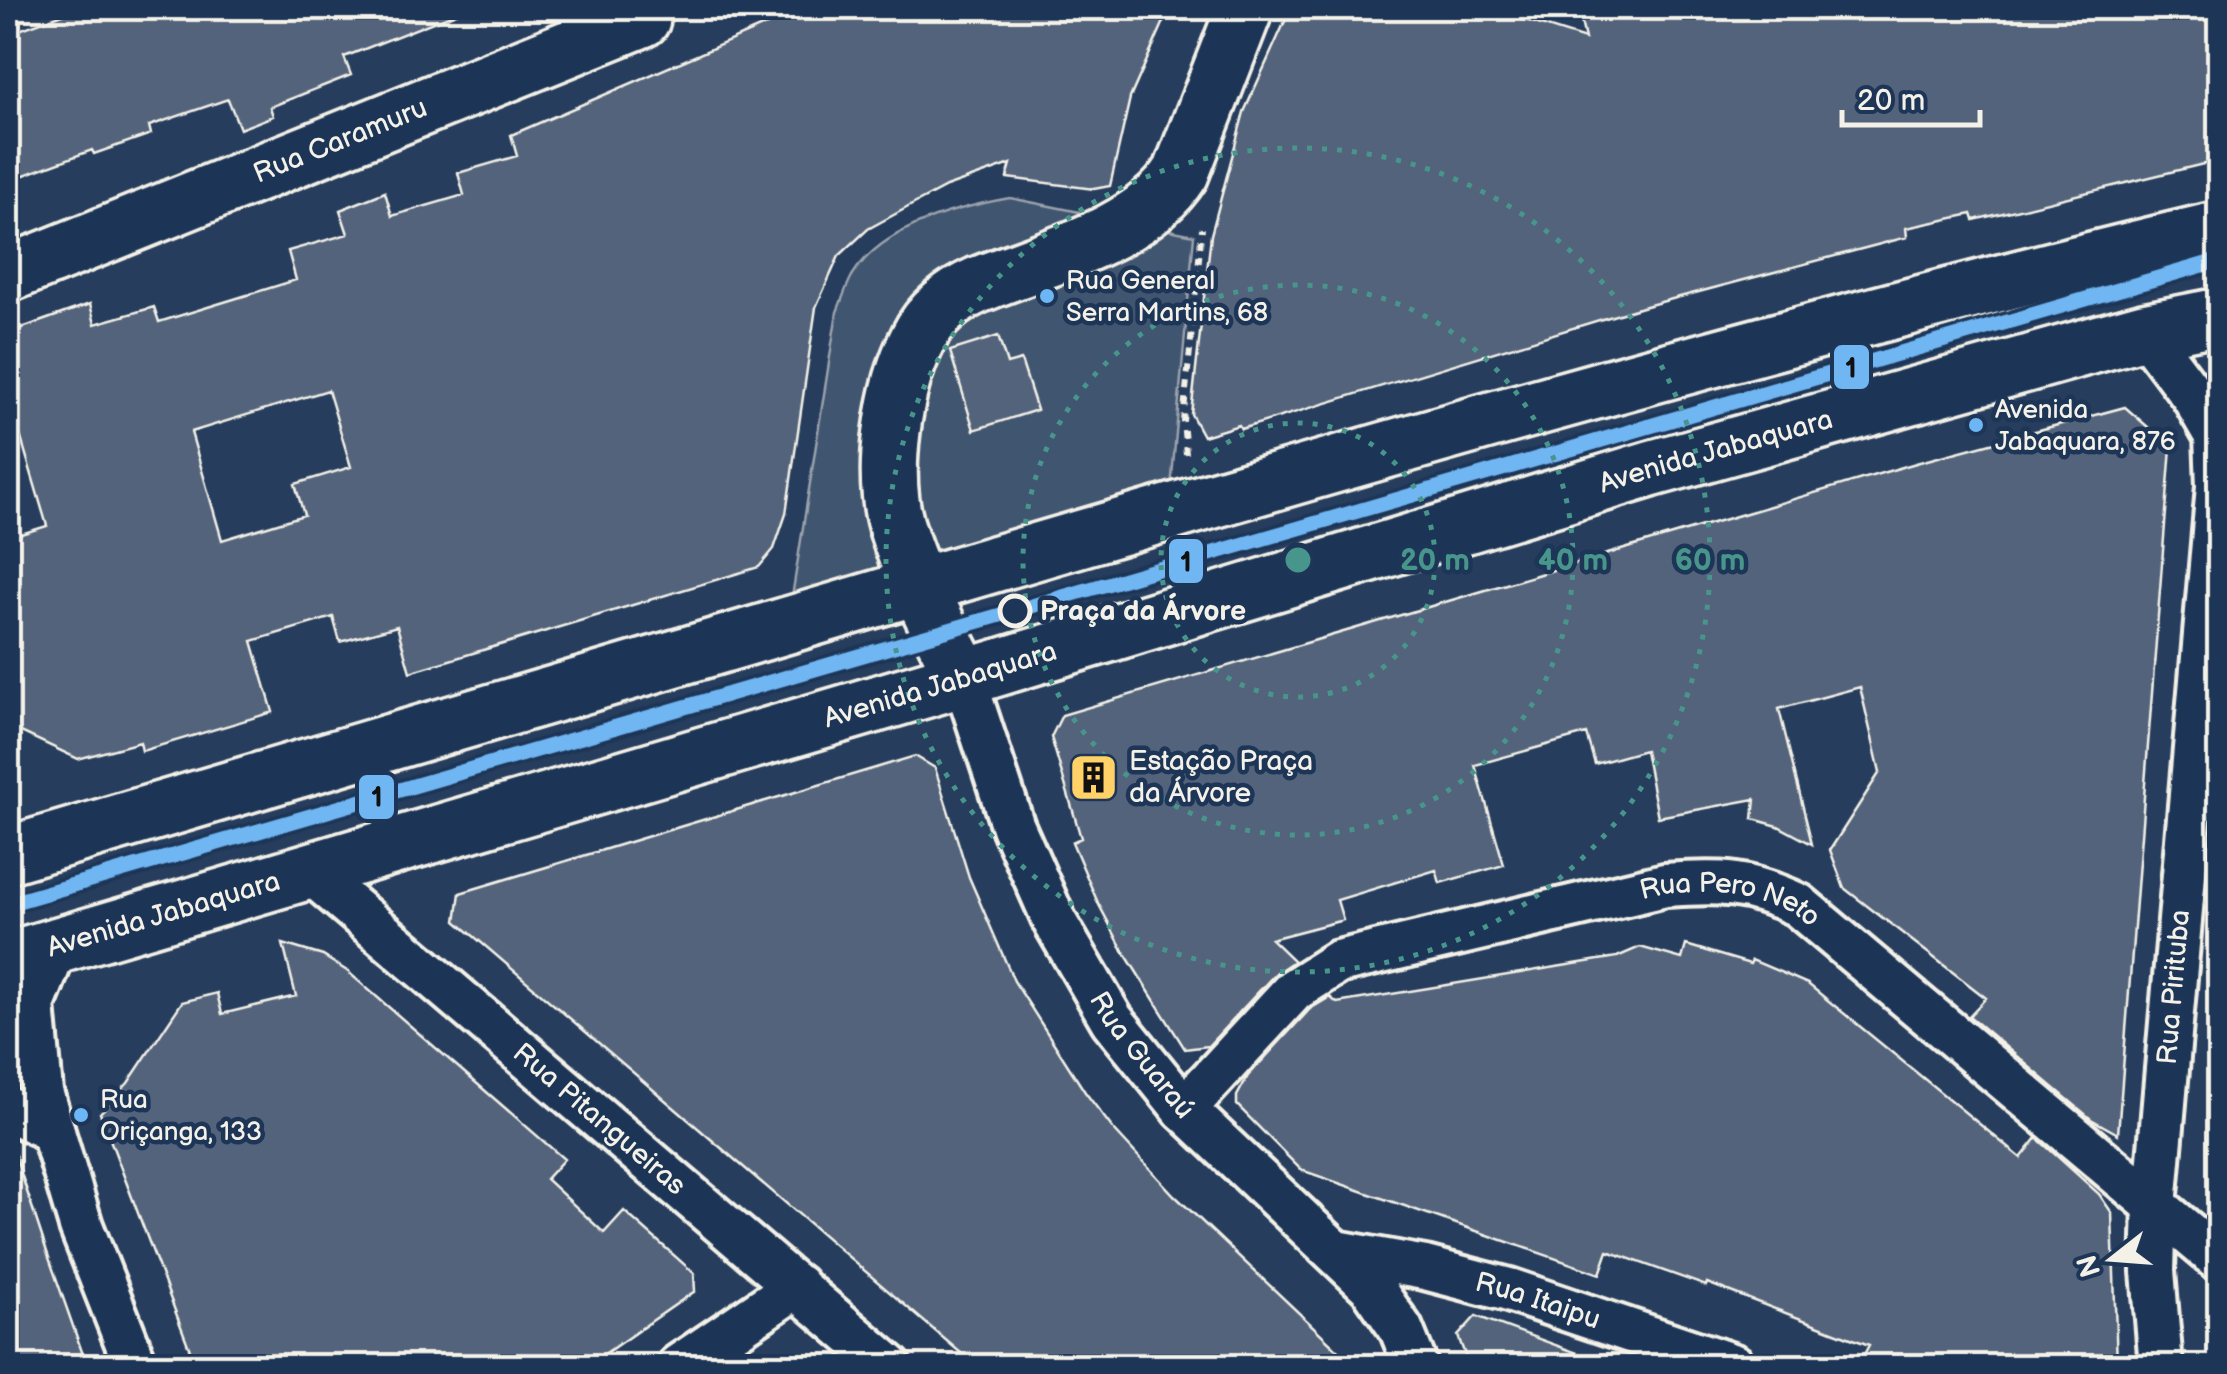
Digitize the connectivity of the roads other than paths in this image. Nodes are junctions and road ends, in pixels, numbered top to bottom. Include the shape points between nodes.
1 (1244, 8) edge
2 (650, 11) edge
3 (2220, 230) edge
4 (8, 274) edge
5 (2220, 316) edge
6 (2144, 331) junction
7 (2218, 435) edge
8 (919, 586) junction
9 (964, 678) junction
10 (8, 854) edge
11 (309, 871) junction
12 (32, 952) edge
13 (8, 1109) edge
14 (1184, 1109) junction
15 (53, 1131) junction
16 (2155, 1206) junction
17 (1336, 1252) junction
18 (2220, 1260) edge
19 (797, 1286) junction
20 (136, 1366) edge
21 (679, 1366) edge
22 (890, 1366) edge
23 (1416, 1366) edge
24 (1734, 1366) edge
25 (2162, 1366) edge

1 - 8 main road via 1168,194 1098,237 955,296 917,340 901,390 889,472 896,523
2 - 4 main road, Rua Caramuru
3 - 8 main road via 1795,338
5 - 6 main road, Avenida Jabaquara
6 - 7 street, Rua Pirituba
6 - 9 main road, Avenida Jabaquara via 1650,469
7 - 16 street, Rua Pirituba
8 - 9 main road
8 - 10 main road
9 - 11 main road, Avenida Jabaquara
9 - 14 street, Rua Guaraú via 1013,827 1056,922 1112,1020
11 - 12 main road, Avenida Jabaquara
11 - 19 street, Rua Pitangueiras
12 - 15 street via 41,1092
13 - 15 street
14 - 16 street, Rua Pero Neto via 1294,990 1338,962 1665,885 1744,884 1798,904
14 - 17 street, Rua Guaraú
15 - 20 street via 81,1226
16 - 18 street, Rua Pero Neto
16 - 25 street, Rua Pirituba
17 - 23 street, Rua Guaraú via 1372,1287
17 - 24 street, Rua Itaipu via 1509,1290
19 - 21 street
19 - 22 street, Rua Pitangueiras

